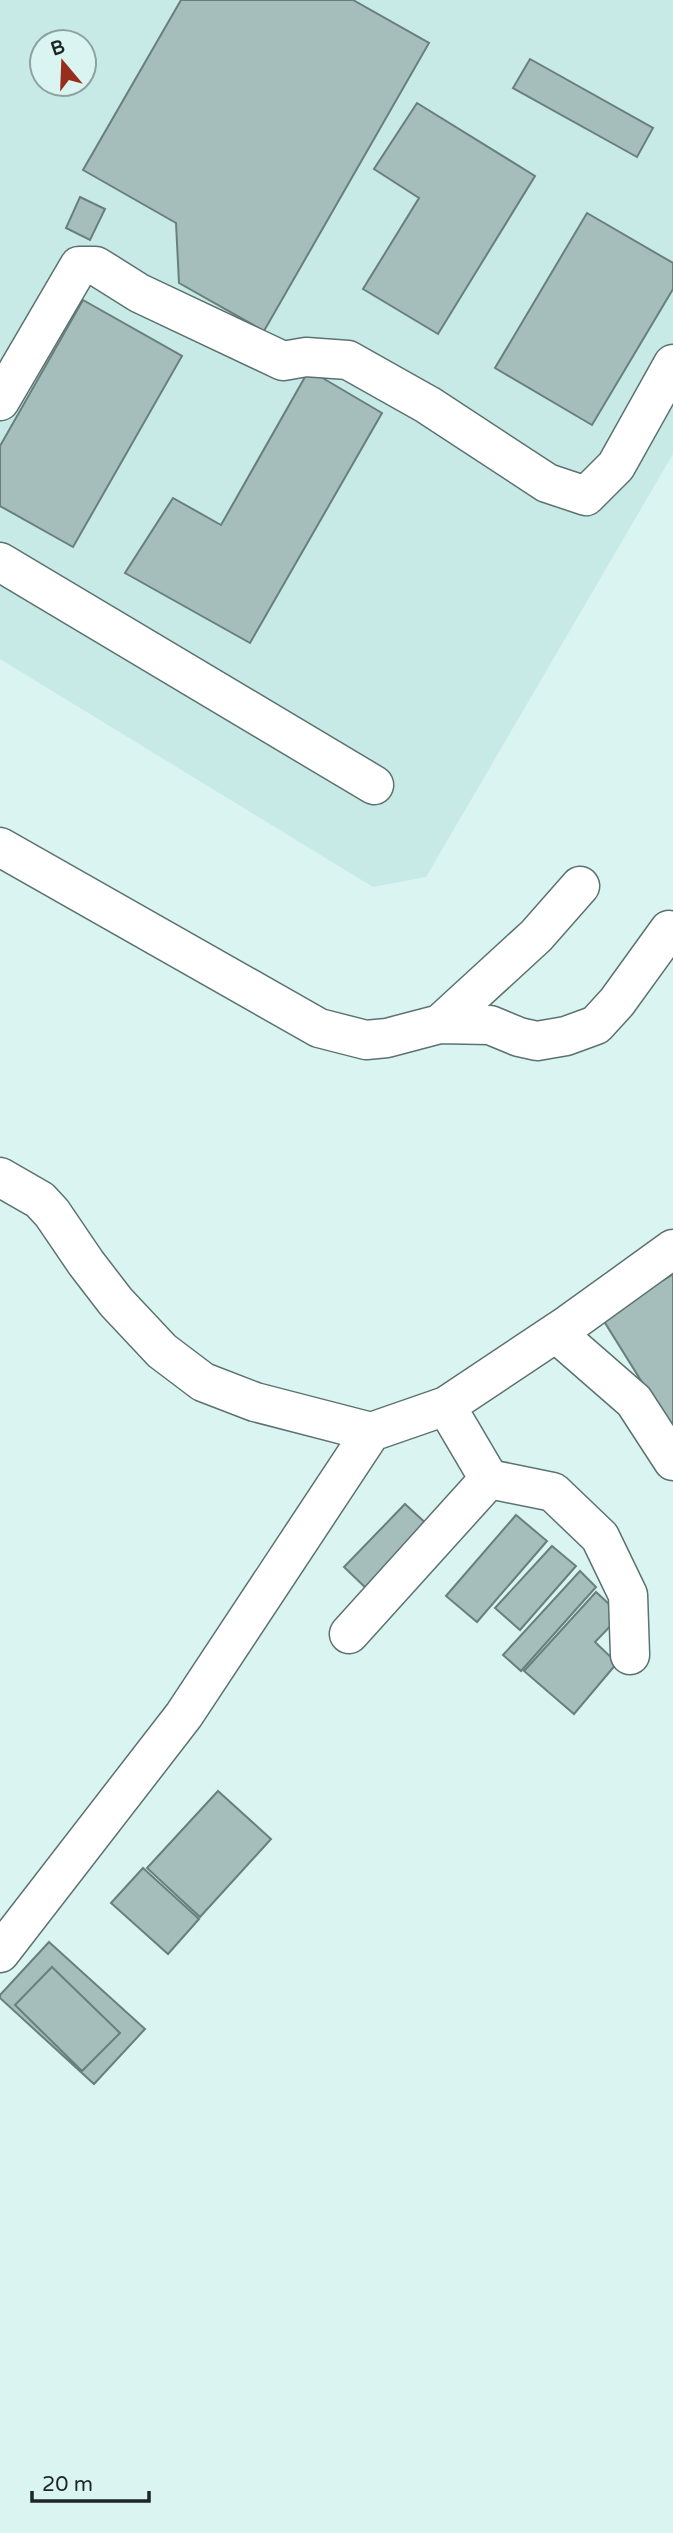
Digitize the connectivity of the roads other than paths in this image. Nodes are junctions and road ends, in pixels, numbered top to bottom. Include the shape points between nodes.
1 (673, 364) edge
2 (0, 401) edge
3 (0, 562) edge
4 (374, 785) dead end
5 (0, 847) edge
6 (580, 886) dead end
7 (669, 929) dead end
8 (440, 1024) junction
9 (0, 1177) edge
10 (673, 1249) edge
11 (556, 1333) junction
12 (446, 1406) junction
13 (371, 1432) junction
14 (673, 1461) edge
15 (489, 1479) junction
16 (349, 1634) dead end
17 (629, 1655) dead end
18 (0, 1953) edge

1 - 2 street via 617,466 586,496 547,483 428,405 348,360 306,357 283,361 139,293 96,266 79,266
3 - 4 street
5 - 8 street via 319,1028 366,1040
6 - 8 street via 537,936
7 - 8 street via 596,1025 566,1037 537,1041 490,1025
9 - 13 street via 46,1206 116,1302 162,1352 204,1382 256,1402
10 - 11 street
11 - 12 street
11 - 14 street via 634,1401
12 - 13 street
12 - 15 street
13 - 18 street via 184,1715
15 - 16 street
15 - 17 street via 553,1492 600,1537 628,1595

